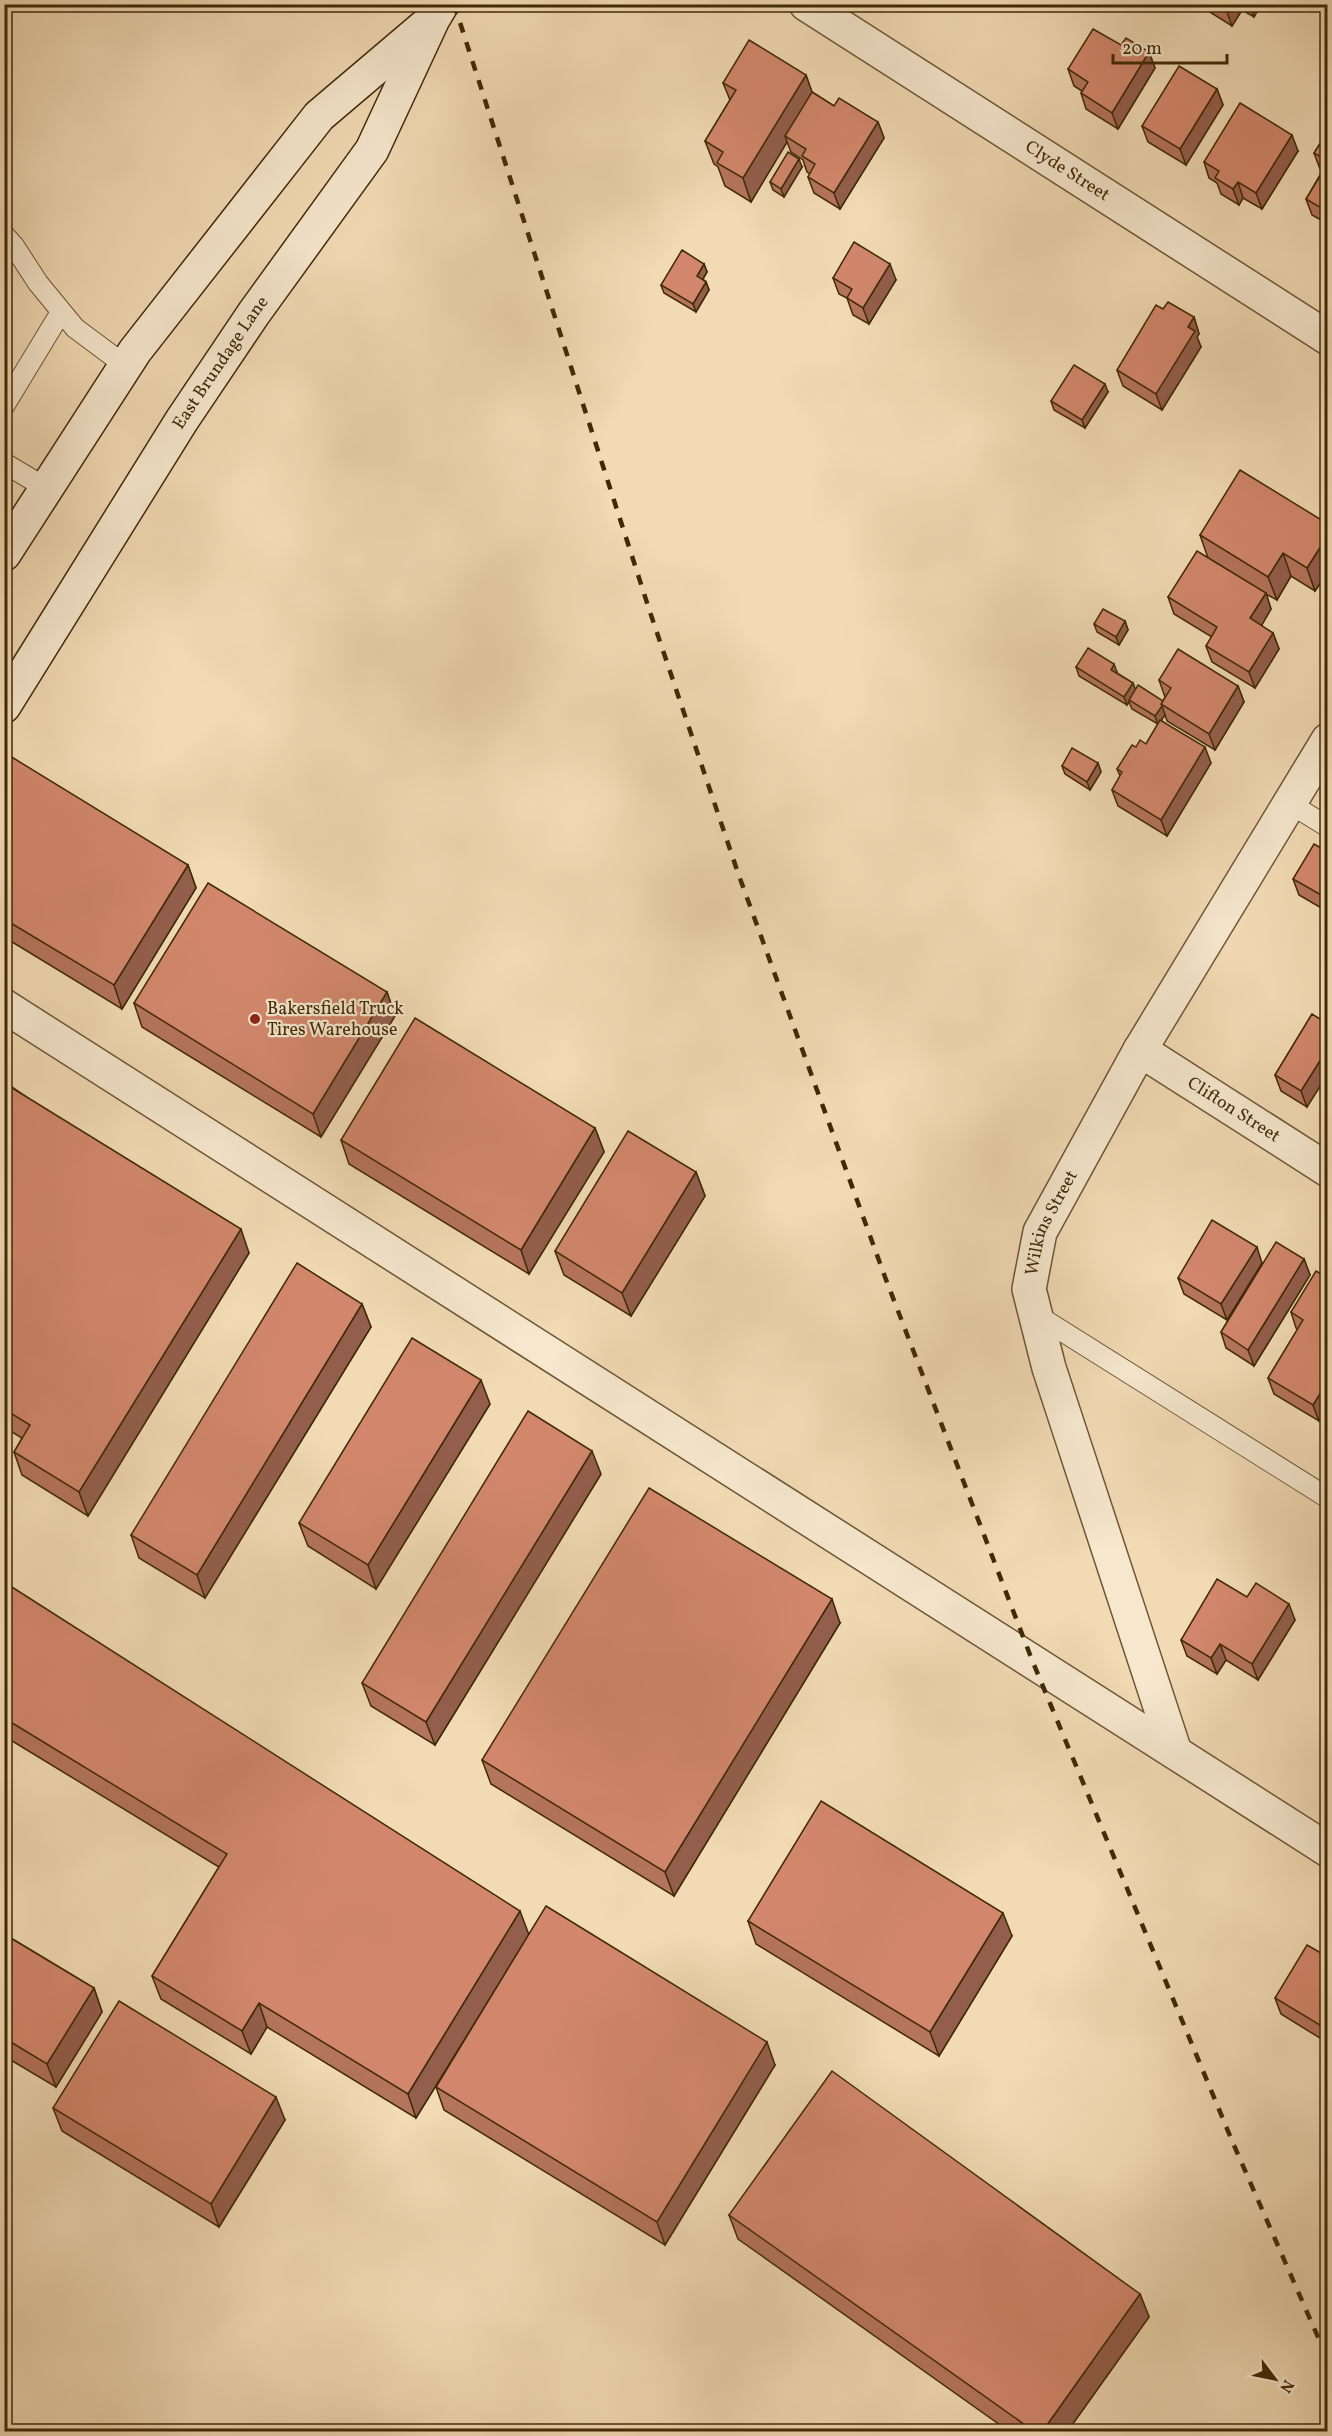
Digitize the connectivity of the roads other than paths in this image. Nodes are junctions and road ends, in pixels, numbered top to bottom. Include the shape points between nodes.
1 (806, 4) edge
2 (437, 12) edge
3 (4, 235) edge
4 (62, 312) junction
5 (1328, 338) edge
6 (126, 366) junction
7 (4, 406) edge
8 (4, 463) edge
9 (46, 488) junction
10 (4, 554) edge
11 (4, 706) edge
12 (1328, 740) edge
13 (1289, 803) junction
14 (1328, 828) edge
15 (4, 1006) edge
16 (1140, 1050) junction
17 (1328, 1170) edge
18 (1035, 1314) junction
19 (1328, 1498) edge
20 (1175, 1752) junction
21 (1328, 1850) edge

1 - 5 street, Clyde Street
2 - 6 street, East Brundage Lane via 319,116
2 - 11 street, East Brundage Lane via 372,150 182,420
3 - 4 lane
4 - 6 lane via 75,328
4 - 7 lane
6 - 9 street, East Brundage Lane
8 - 9 lane
9 - 10 street, East Brundage Lane
12 - 13 street, Wilkins Street
13 - 14 lane
13 - 16 street, Wilkins Street
15 - 20 street
16 - 17 street, Clifton Street
16 - 18 street, Wilkins Street via 1040,1232 1029,1289
18 - 19 lane
18 - 20 street, Wilkins Street via 1049,1368
20 - 21 street

